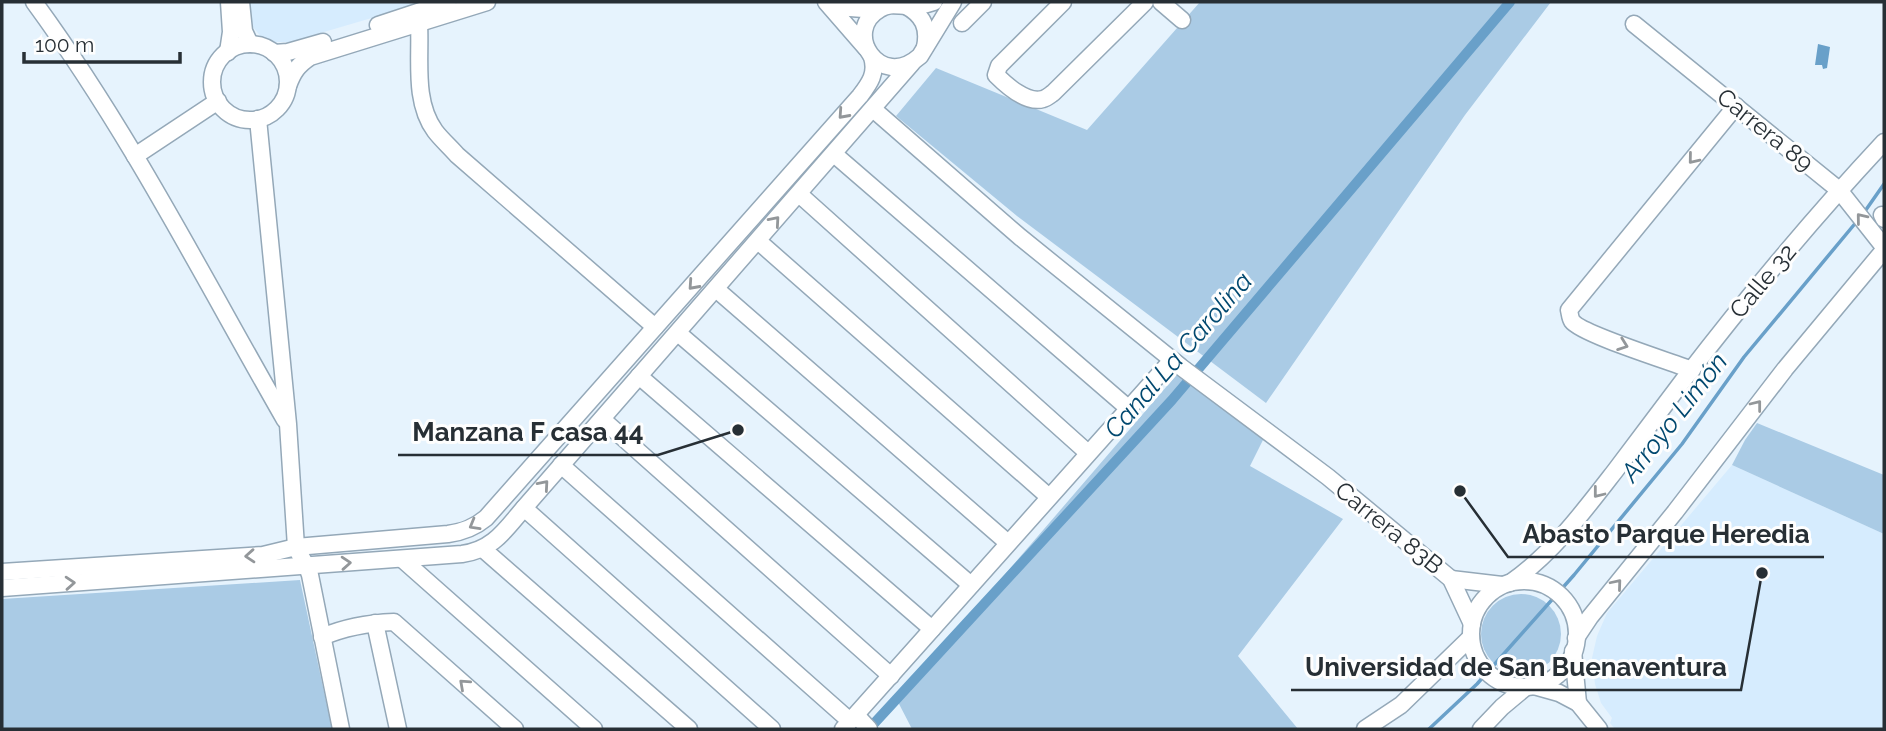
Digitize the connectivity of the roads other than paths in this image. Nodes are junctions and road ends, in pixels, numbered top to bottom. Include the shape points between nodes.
1 (34, 2) edge
2 (229, 2) edge
3 (241, 2) edge
4 (449, 2) edge
5 (487, 2) edge
6 (828, 2) edge
7 (934, 2) edge
8 (953, 2) edge
9 (983, 2) edge
10 (1063, 2) edge
11 (1144, 2) edge
12 (1161, 2) edge
13 (906, 6) junction
14 (877, 10) junction
15 (1182, 20) dead end
16 (962, 23) dead end
17 (419, 24) junction
18 (1634, 24) dead end
19 (250, 44) junction
20 (925, 47) junction
21 (228, 52) junction
22 (869, 52) junction
23 (274, 53) junction
24 (912, 63) junction
25 (288, 86) junction
26 (218, 101) junction
27 (1736, 106) junction
28 (873, 109) junction
29 (258, 119) junction
30 (1884, 142) edge
31 (834, 154) junction
32 (135, 156) junction
33 (1841, 193) junction
34 (799, 194) junction
35 (758, 241) junction
36 (1882, 245) edge
37 (716, 289) junction
38 (655, 327) junction
39 (678, 332) junction
40 (281, 352) junction
41 (1176, 363) junction
42 (253, 364) junction
43 (1692, 370) junction
44 (639, 376) junction
45 (1128, 408) junction
46 (602, 419) junction
47 (288, 424) junction
48 (568, 425) junction
49 (584, 439) junction
50 (1088, 453) junction
51 (561, 465) junction
52 (1049, 497) junction
53 (524, 508) junction
54 (1008, 543) junction
55 (296, 547) junction
56 (483, 549) junction
57 (402, 559) junction
58 (307, 566) junction
59 (2, 572) edge
60 (1451, 579) junction
61 (1506, 584) junction
62 (971, 585) junction
63 (2, 588) edge
64 (376, 623) junction
65 (932, 629) junction
66 (1471, 631) junction
67 (322, 637) junction
68 (1575, 645) junction
69 (891, 676) junction
70 (1530, 686) junction
71 (1578, 703) junction
72 (857, 724) edge
73 (341, 729) edge
74 (398, 729) edge
75 (515, 729) edge
76 (594, 729) edge
77 (689, 729) edge
78 (772, 729) edge
79 (1365, 729) edge
80 (1481, 729) edge
81 (1599, 729) edge

1 - 32 street
2 - 21 street
3 - 19 street
4 - 23 street via 305,48
5 - 17 street
6 - 14 street
6 - 22 street
7 - 13 street
8 - 20 street
9 - 16 street
10 - 11 street via 999,66 996,75 1008,88 1031,100 1053,93
12 - 15 street
13 - 14 street
13 - 20 street via 922,18
14 - 22 street via 866,26
17 - 25 street via 310,57 292,73
17 - 38 street via 419,79 434,130
18 - 27 street, Carrera 89
19 - 21 street
19 - 23 street
20 - 24 street
21 - 26 street via 214,71
22 - 24 street via 880,64 891,67
22 -> 38 street via 874,70 867,88
23 - 25 street via 286,70
24 - 28 street
25 - 29 street via 278,107
26 - 29 street via 235,117
26 - 32 street
27 - 33 street, Carrera 89
27 -> 43 street via 1569,310 1576,325 1598,336
28 - 31 street
28 - 41 street, Carrera 83B via 1020,237
29 - 40 street
30 - 33 street, Calle 32
31 - 34 street
31 - 45 street
32 - 42 street
36 -> 33 street, Carrera 89
33 - 43 street, Calle 32
35 -> 34 street
34 - 50 street
35 - 37 street
35 - 52 street
68 -> 36 street via 1590,617
37 - 39 street
37 - 54 street
38 - 48 street
39 - 44 street
39 - 62 street
40 - 42 street via 267,367
40 - 47 street
41 - 45 street
41 - 60 street, Carrera 83B via 1328,477
42 - 47 street
43 -> 61 street, Calle 32 via 1594,498 1530,569
44 - 46 street
44 - 65 street
45 - 50 street
46 - 49 street
46 - 69 street
47 - 55 street
48 - 49 street
48 -> 55 street via 486,518 467,530
49 - 51 street
50 - 52 street
53 -> 51 street
51 - 72 street
52 - 54 street
53 - 56 street
53 - 78 street
54 - 62 street
55 - 58 street
55 -> 59 street via 263,555
56 - 57 street
56 - 77 street
58 -> 57 street
57 - 76 street
63 -> 58 street
58 - 67 street
60 - 61 street
60 - 66 street
61 - 66 street via 1482,601
61 - 68 street via 1535,582 1556,591 1575,622
62 - 65 street
64 - 67 street
64 - 74 street
75 -> 64 street via 394,622
65 - 69 street
66 - 70 street via 1474,650 1487,672 1509,685
66 - 79 street via 1401,705
67 - 73 street
68 - 70 street via 1558,674
68 - 71 street
69 - 72 street
70 - 71 street
70 - 80 street
71 - 81 street

